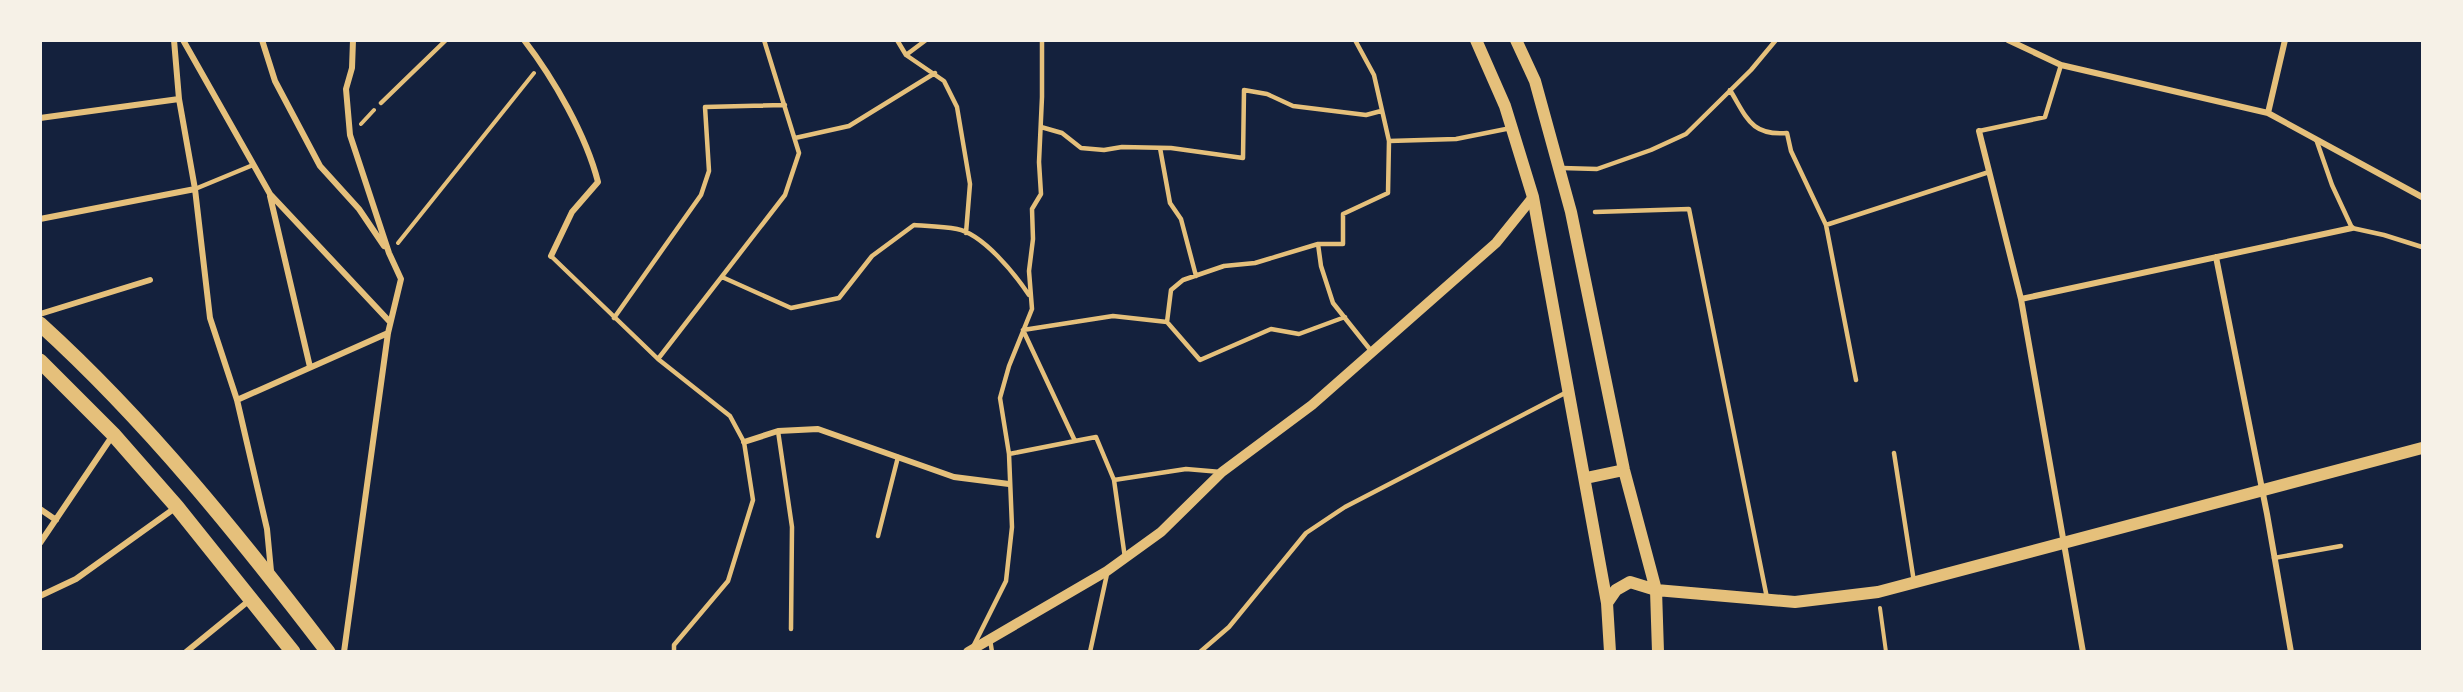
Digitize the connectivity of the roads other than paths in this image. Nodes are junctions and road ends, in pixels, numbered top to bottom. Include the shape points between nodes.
1 (174, 40) edge
2 (183, 40) edge
3 (262, 40) edge
4 (352, 40) edge
5 (446, 40) edge
6 (524, 40) edge
7 (764, 40) edge
8 (897, 40) edge
9 (926, 40) edge
10 (1042, 40) edge
11 (1355, 40) edge
12 (1476, 40) edge
13 (1516, 40) edge
14 (1776, 40) edge
15 (2008, 40) edge
16 (2284, 40) edge
17 (906, 55) junction
18 (2061, 65) junction
19 (935, 73) junction
20 (1730, 90) junction
21 (179, 99) junction
22 (381, 103) road end
23 (785, 105) junction
24 (1381, 111) junction
25 (2268, 113) junction
26 (40, 118) edge
27 (1041, 127) junction
28 (1512, 128) junction
29 (1979, 132) joint
30 (795, 138) junction
31 (2316, 140) junction
32 (1389, 141) junction
33 (1160, 148) junction
34 (253, 165) junction
35 (1559, 168) junction
36 (1989, 172) junction
37 (195, 189) junction
38 (270, 194) junction
39 (1533, 197) junction
40 (2422, 197) edge
41 (1595, 212) dead end
42 (40, 219) edge
43 (1826, 225) junction
44 (2352, 228) junction
45 (966, 233) junction
46 (1318, 244) junction
47 (2422, 248) edge
48 (389, 254) junction
49 (551, 256) joint
50 (2216, 257) junction
51 (1196, 276) junction
52 (722, 277) junction
53 (150, 280) dead end
54 (1030, 297) junction
55 (2021, 299) junction
56 (40, 314) edge
57 (1345, 317) junction
58 (614, 318) junction
59 (390, 322) junction
60 (1167, 322) junction
61 (40, 324) edge
62 (1023, 330) junction
63 (388, 333) junction
64 (1372, 352) junction
65 (658, 359) junction
66 (40, 361) edge
67 (310, 367) junction
68 (1856, 380) dead end
69 (1569, 391) junction
70 (237, 400) junction
71 (778, 431) junction
72 (113, 434) junction
73 (1075, 441) junction
74 (744, 442) junction
75 (2422, 448) edge
76 (1894, 453) dead end
77 (1009, 454) junction
78 (898, 457) junction
79 (1624, 470) junction
80 (1222, 472) junction
81 (1586, 478) junction
82 (1114, 480) junction
83 (1009, 484) junction
84 (2262, 491) junction
85 (177, 507) junction
86 (40, 509) edge
87 (56, 520) junction
88 (878, 536) dead end
89 (2063, 542) junction
90 (40, 543) edge
91 (2341, 546) dead end
92 (2274, 558) junction
93 (1125, 559) junction
94 (1107, 571) junction
95 (271, 578) junction
96 (1914, 582) junction
97 (1656, 590) junction
98 (40, 596) edge
99 (251, 599) junction
100 (1767, 600) junction
101 (1607, 603) junction
102 (791, 629) dead end
103 (990, 639) junction
104 (186, 651) edge
105 (292, 651) edge
106 (328, 651) edge
107 (344, 651) edge
108 (674, 651) edge
109 (970, 651) edge
110 (992, 651) edge
111 (1090, 651) edge
112 (1200, 651) edge
113 (1610, 651) edge
114 (1658, 651) edge
115 (2083, 651) edge
116 (2291, 651) edge

1 - 21 street
2 - 34 street
3 - 48 street via 275,81 320,166 359,209
4 - 48 street via 352,68 346,89 350,135
5 - 22 lane
6 - 49 street via 542,63 591,155 598,182 572,212
7 - 23 lane
8 - 17 lane
9 - 17 lane
10 - 27 lane
11 - 24 lane via 1374,75
12 - 28 main road
13 - 35 main road via 1535,81
14 - 20 lane
15 - 18 street
16 - 25 street
17 - 19 lane
18 - 25 street
18 - 29 lane via 2045,117
19 - 30 lane via 849,126
19 - 45 lane via 945,81 957,107 970,184
20 - 35 lane via 1686,134 1597,169
20 - 43 lane via 1750,123 1769,135 1787,133 1791,151
21 - 26 street
21 - 37 street
23 - 30 lane
23 - 58 lane via 705,107 709,171 701,195
24 - 32 lane
24 - 33 lane via 1366,115 1293,106 1267,94 1244,90 1243,158
25 - 31 street
27 - 33 lane via 1062,133 1081,148
27 - 54 lane via 1041,194 1032,209
28 - 32 lane via 1456,139
28 - 39 main road
29 - 36 street
30 - 52 lane via 800,153 785,195
31 - 40 street
31 - 44 lane
32 - 46 lane via 1388,193 1342,214 1343,244
33 - 51 lane via 1170,202 1181,219
34 - 37 lane
34 - 38 street
35 - 79 main road
36 - 43 lane
36 - 55 street
37 - 42 street
37 - 70 street via 210,318
38 - 59 street
38 - 67 street
39 - 64 street via 1496,243
39 - 69 main road
41 - 100 lane via 1689,208
43 - 68 lane
44 - 47 lane
44 - 50 street
45 - 52 lane via 914,225 872,256 838,298 791,308
45 - 54 lane via 1011,269
46 - 51 lane
46 - 57 lane via 1333,303
48 - 59 street via 401,279
49 - 58 lane
50 - 55 street
50 - 84 street
51 - 60 lane via 1171,290
52 - 65 lane
53 - 56 street
54 - 62 lane via 1032,309
55 - 89 street
57 - 60 lane via 1299,333 1271,329 1200,360
57 - 64 lane
58 - 65 lane
59 - 63 street
60 - 62 lane via 1113,316
61 - 95 main road via 78,358 154,439
62 - 73 lane
62 - 77 lane via 1000,398
63 - 67 street
63 - 107 street
64 - 80 street via 1312,405
65 - 74 lane via 730,416
66 - 72 main road
67 - 70 street
69 - 81 main road
69 - 112 lane via 1345,507 1306,533 1229,627
70 - 95 street via 267,529
71 - 74 street
71 - 78 street via 818,429
71 - 102 lane via 792,527
72 - 85 main road
72 - 87 street
73 - 77 lane
73 - 82 lane via 1096,437
74 - 108 lane via 753,500 728,580 674,645
75 - 84 main road
76 - 96 lane
77 - 83 lane
78 - 83 street via 954,477
78 - 88 lane
79 - 81 main road
79 - 97 main road
80 - 82 lane via 1186,468
80 - 93 street via 1161,532
81 - 101 main road
82 - 93 lane
83 - 109 lane via 1012,527 1006,581
84 - 89 main road
84 - 92 street
85 - 98 street via 76,579
85 - 99 main road
86 - 87 street
87 - 90 street
89 - 96 main road
89 - 115 street
91 - 92 lane
92 - 116 street
93 - 94 street
94 - 103 street
94 - 111 lane
95 - 106 main road
96 - 100 main road via 1878,592 1795,602
97 - 100 main road
97 - 101 main road via 1630,582 1616,590
97 - 114 main road
99 - 104 street
99 - 105 main road
101 - 113 main road
103 - 109 street
103 - 110 lane

